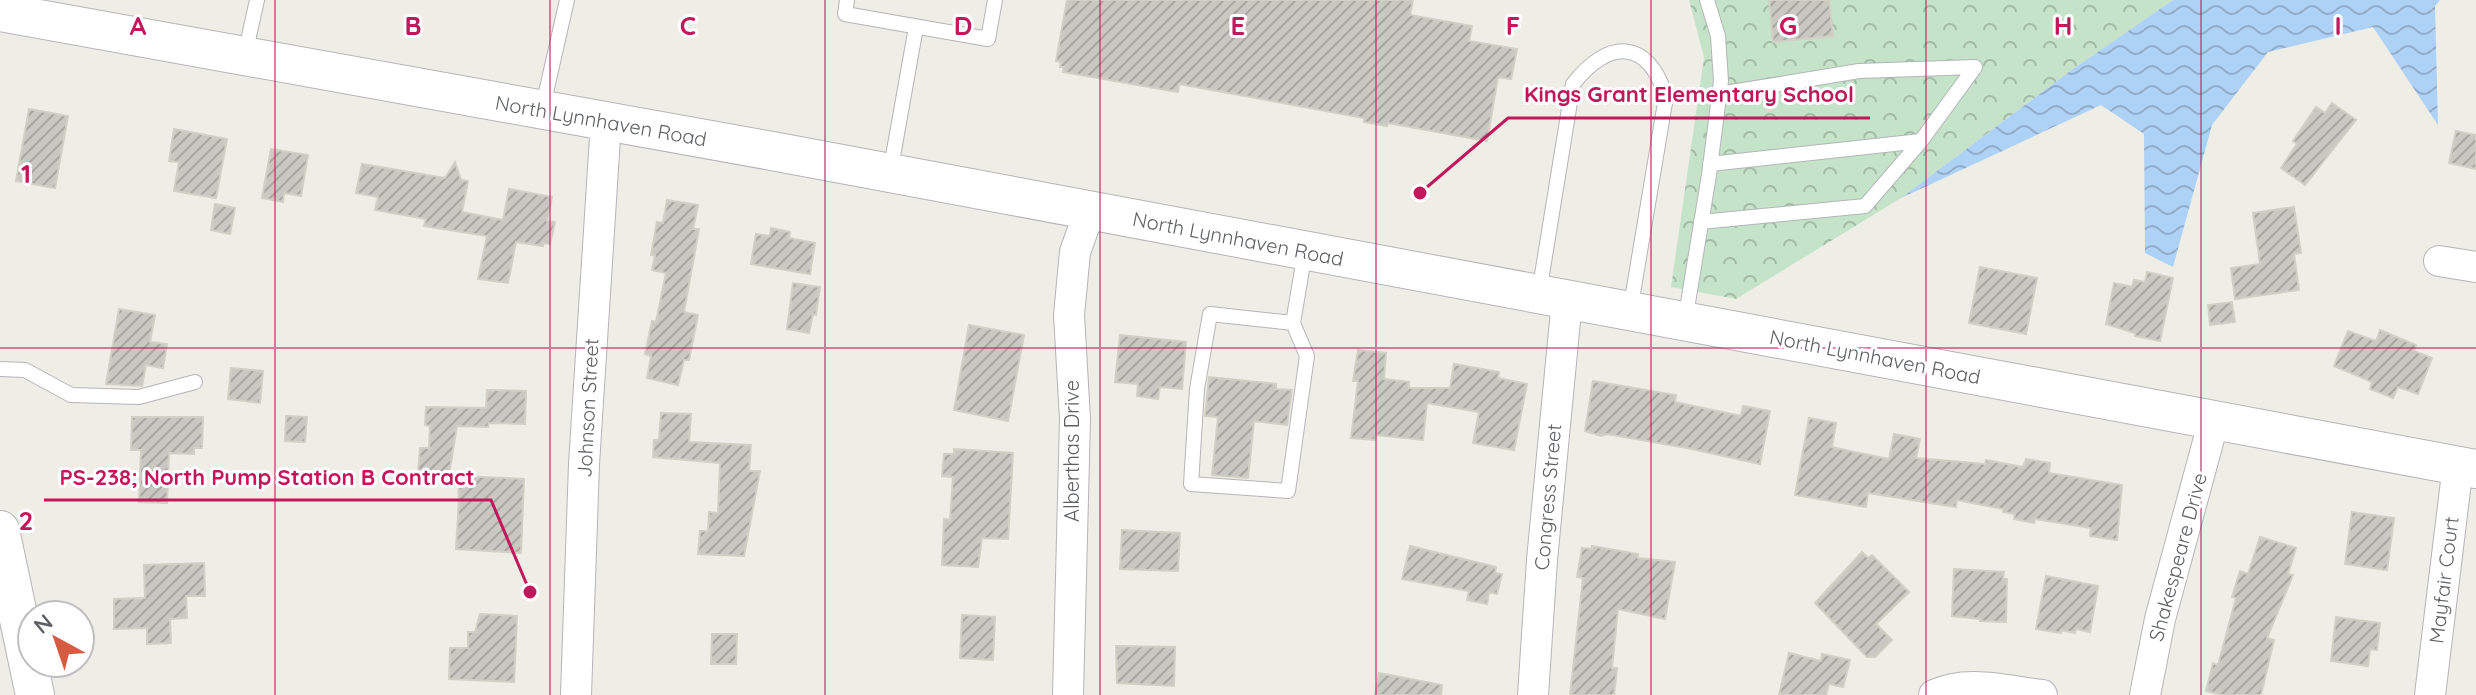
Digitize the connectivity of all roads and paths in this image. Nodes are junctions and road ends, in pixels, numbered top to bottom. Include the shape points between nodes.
1 (53, 0) edge
2 (257, 0) edge
3 (847, 0) edge
4 (995, 0) edge
5 (1707, 0) edge
6 (564, 1) edge
7 (0, 12) edge
8 (916, 27) junction
9 (91, 28) junction
10 (245, 55) junction
11 (1719, 94) junction
12 (542, 110) junction
13 (606, 122) junction
14 (1921, 141) junction
15 (1710, 164) junction
16 (890, 173) junction
17 (1090, 210) junction
18 (1701, 222) junction
19 (1305, 252) junction
20 (2439, 261) dead end
21 (2476, 267) edge
22 (1553, 297) junction
23 (1630, 312) junction
24 (1685, 322) junction
25 (1293, 323) junction
26 (0, 369) edge
27 (195, 382) dead end
28 (2214, 420) junction
29 (2467, 467) edge
30 (0, 530) edge
31 (35, 695) edge
32 (576, 695) edge
33 (1068, 695) edge
34 (1533, 695) edge
35 (1934, 695) edge
36 (2042, 695) edge
37 (2145, 695) edge
38 (2430, 695) edge

1 - 9 street
2 - 10 lane
3 - 8 lane via 845,14
4 - 8 lane via 988,39
5 - 11 lane via 1718,36
6 - 12 lane
7 - 9 street, North Lynnhaven Road
8 - 16 lane
9 - 10 street, North Lynnhaven Road
10 - 12 street, North Lynnhaven Road
11 - 14 lane via 1859,71 1975,67
11 - 15 lane
12 - 13 street, North Lynnhaven Road
13 - 16 street, North Lynnhaven Road
13 - 32 street, Johnson Street via 584,464
14 - 15 lane
14 - 18 lane via 1865,206
15 - 18 lane
16 - 17 street, North Lynnhaven Road
17 - 19 street, North Lynnhaven Road
17 - 33 street, Alberthas Drive via 1075,252 1069,315 1075,419
18 - 24 lane
19 - 22 street, North Lynnhaven Road
19 - 25 lane
20 - 21 street
22 - 23 street, North Lynnhaven Road
22 - 23 lane via 1573,84 1596,61 1631,51 1660,77 1666,97
22 - 34 street, Congress Street
23 - 24 street, North Lynnhaven Road
24 - 28 street, North Lynnhaven Road
25 - 25 lane via 1210,314 1197,389 1191,484 1288,491 1307,356
26 - 27 lane via 25,370 71,395 139,397
28 - 29 street, North Lynnhaven Road
28 - 37 street, Shakespeare Drive
29 - 38 street, Mayfair Court
30 - 31 street
35 - 36 street via 1968,686

